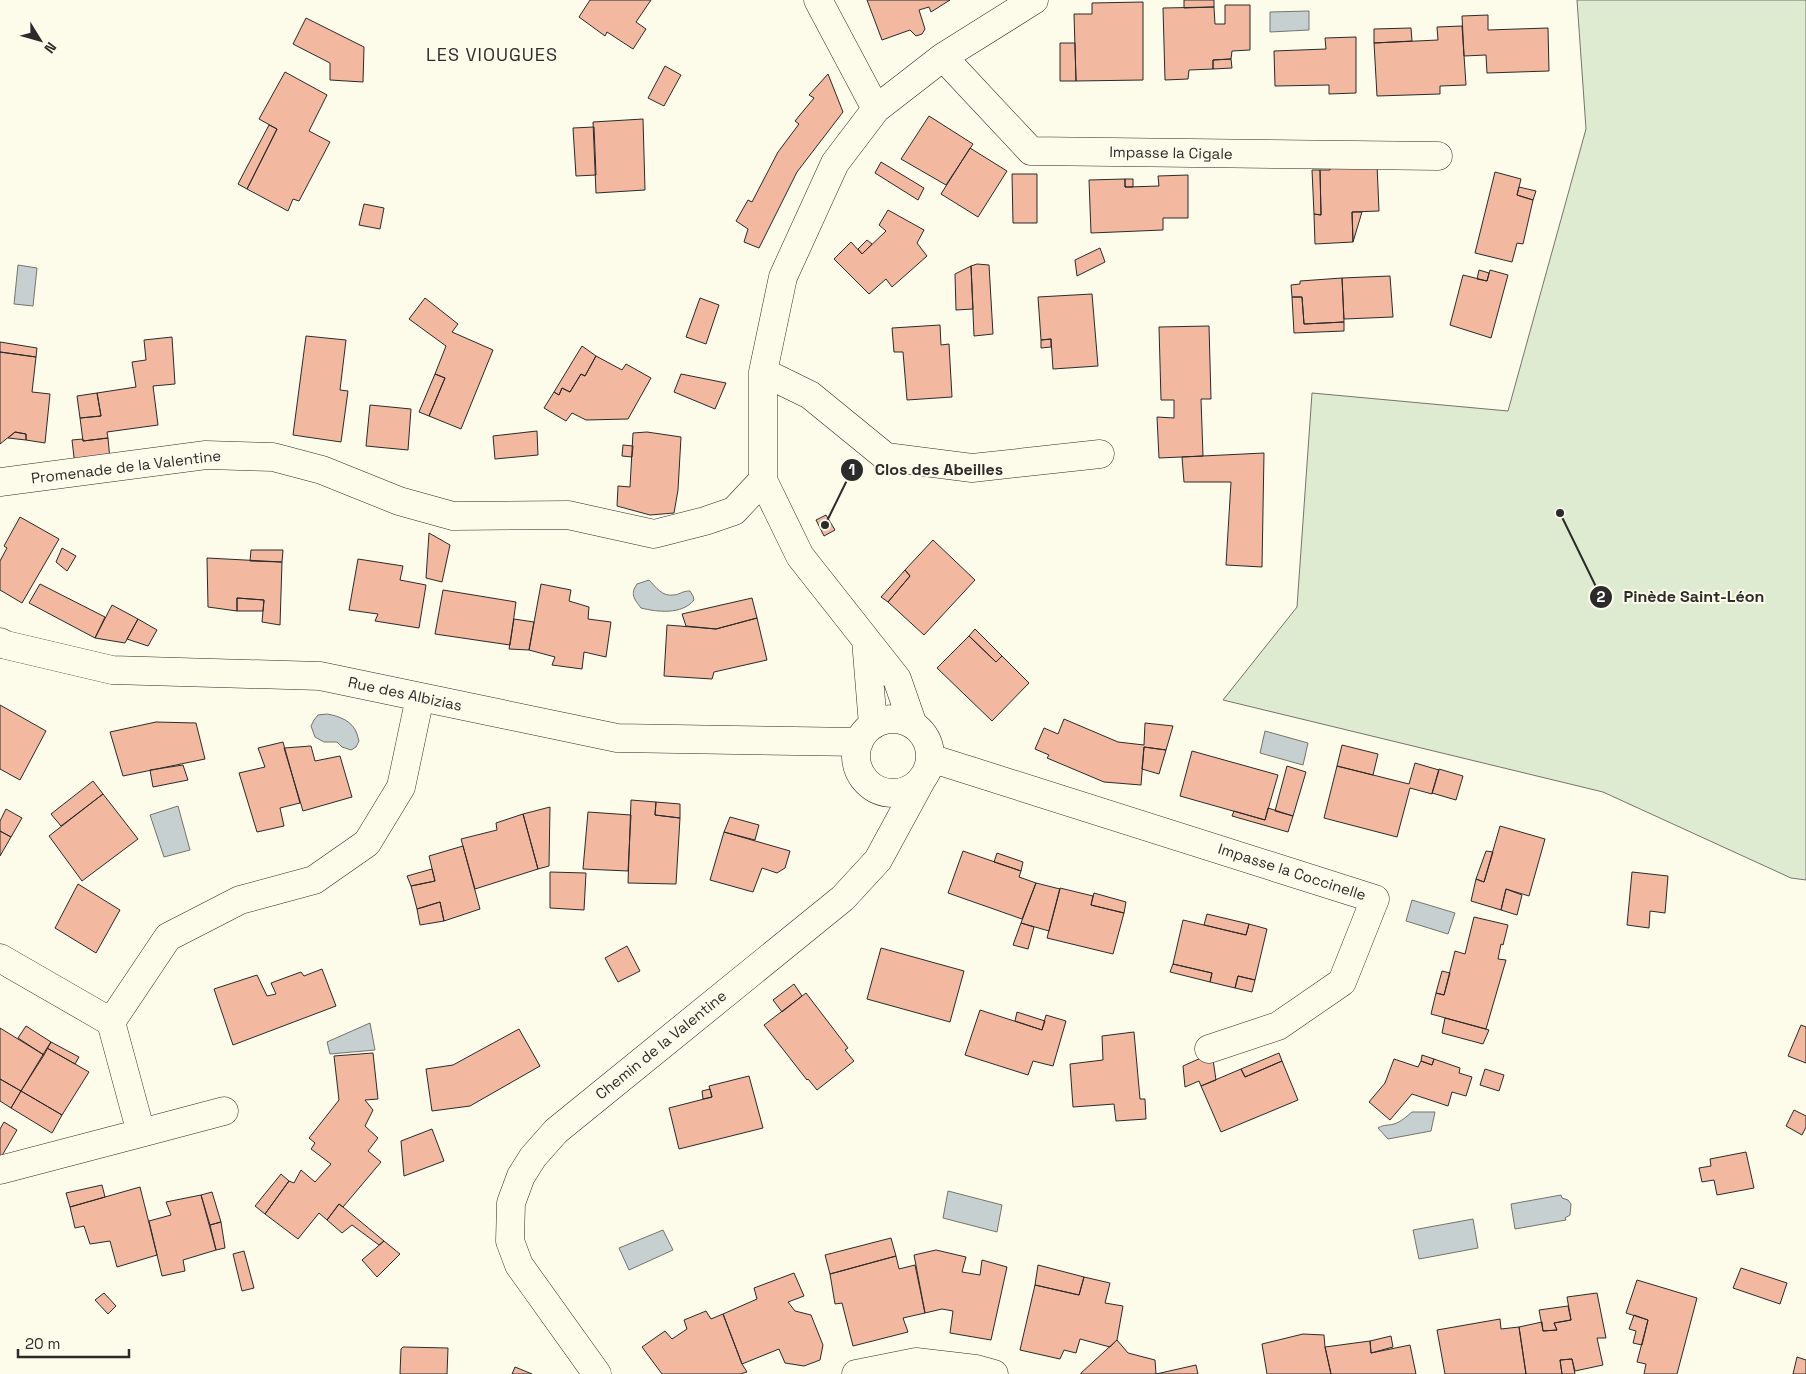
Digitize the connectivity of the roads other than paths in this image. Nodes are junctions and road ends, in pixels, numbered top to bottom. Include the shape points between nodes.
1 (818, 0) edge
2 (1034, 0) edge
3 (943, 57) junction
4 (876, 109) junction
5 (1438, 156) dead end
6 (763, 372) junction
7 (1100, 454) dead end
8 (763, 480) junction
9 (0, 482) edge
10 (866, 640) junction
11 (0, 642) edge
12 (420, 698) junction
13 (913, 725) junction
14 (866, 734) junction
15 (812, 741) junction
16 (926, 771) junction
17 (879, 790) junction
18 (878, 860) junction
19 (0, 958) edge
20 (111, 1022) junction
21 (1209, 1049) dead end
22 (224, 1111) dead end
23 (141, 1133) junction
24 (0, 1170) edge
25 (597, 1374) edge
26 (856, 1374) edge
27 (994, 1374) edge

1 - 4 street
2 - 3 street
3 - 4 street
3 - 5 street, Impasse la Cigale via 1031,151
4 - 6 street via 835,163 783,277
6 - 7 street via 810,395 886,457 972,468
6 - 8 street
8 - 9 street, Promenade de la Valentine via 734,511 654,534 568,515 453,516 399,501 322,470 273,457 206,455
8 - 10 street via 800,556
10 - 13 street via 898,679
10 - 14 street
11 - 12 street, Rue des Albizias via 112,670 320,676
12 - 15 street, Rue des Albizias via 617,738
12 - 20 street via 401,787 367,843 314,880 240,900 168,937
13 - 14 street via 898,720 881,721
13 - 16 street via 929,745
14 - 15 street, Rue des Albizias
14 - 17 street via 856,755 857,764 862,776
15 - 17 street
16 - 17 street via 917,784 906,791
16 - 18 street, Chemin de la Valentine
16 - 21 street, Impasse la Coccinelle via 981,773 1375,899 1342,982 1278,1026
17 - 18 street
18 - 25 street, Chemin de la Valentine via 818,920 556,1131 521,1176 511,1203 510,1242 519,1264
19 - 20 street
20 - 23 street
22 - 23 street
23 - 24 street
26 - 27 street via 916,1362

